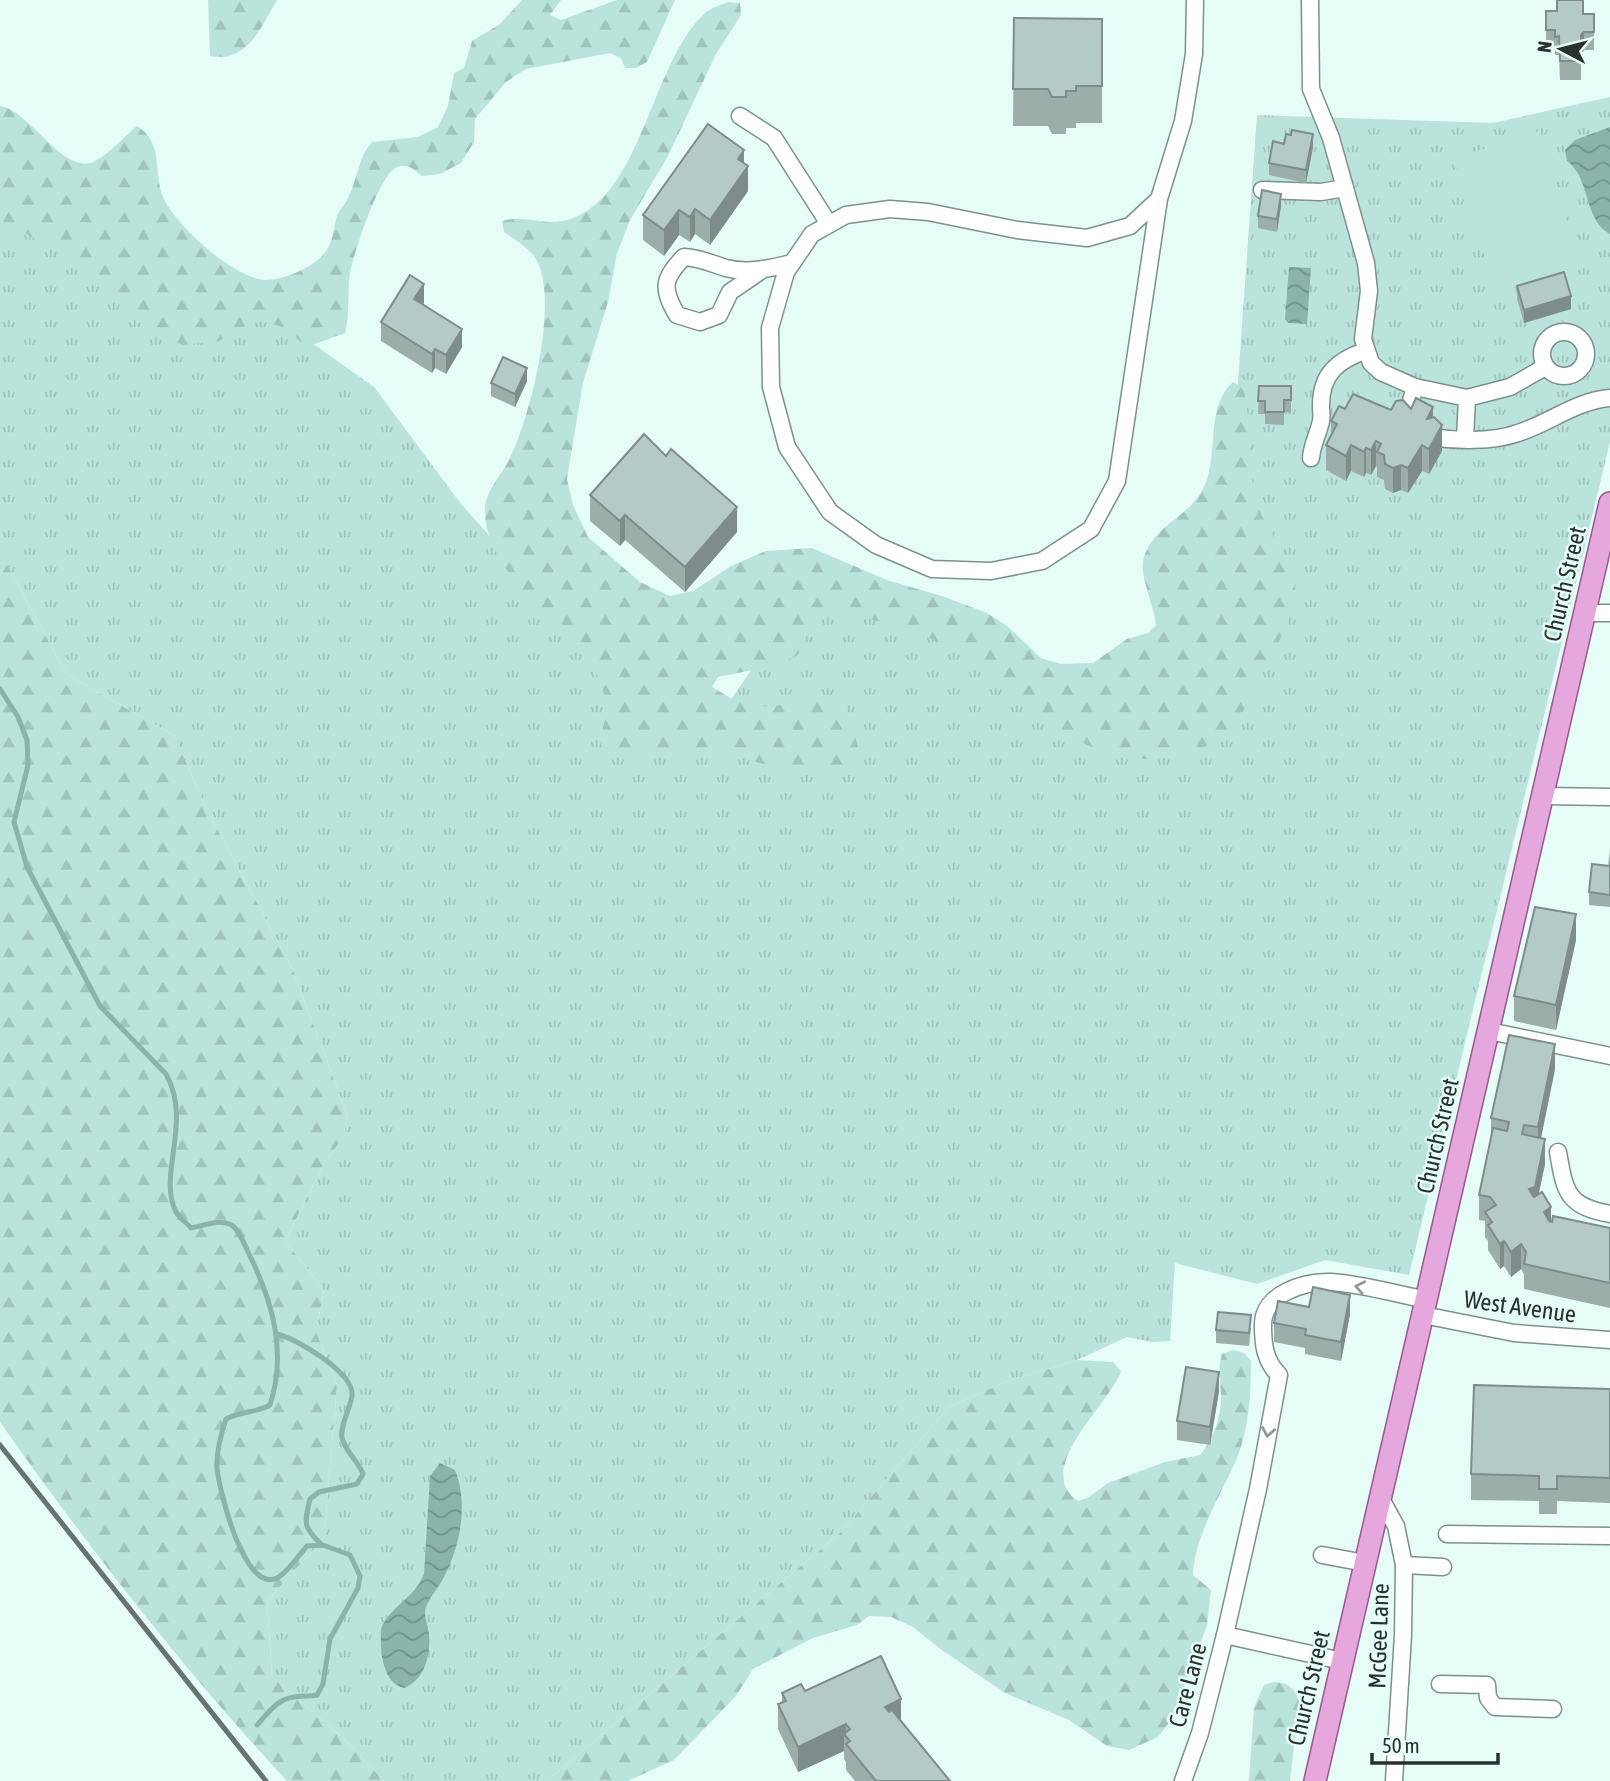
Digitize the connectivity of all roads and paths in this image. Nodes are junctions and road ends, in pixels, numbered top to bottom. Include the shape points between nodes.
1 (1195, 0) edge
2 (1310, 0) edge
3 (740, 116) dead end
4 (1345, 188) junction
5 (1262, 190) edge
6 (1159, 199) junction
7 (829, 224) junction
8 (792, 263) junction
9 (762, 270) junction
10 (1365, 351) junction
11 (1545, 367) dead end
12 (1415, 387) junction
13 (1467, 398) junction
14 (1610, 398) edge
15 (1322, 413) junction
16 (1339, 422) edge
17 (1413, 428) edge
18 (1430, 437) edge
19 (1465, 438) junction
20 (1311, 458) dead end
21 (1610, 503) edge
22 (1586, 613) junction
23 (1610, 613) edge
24 (1544, 796) junction
25 (1610, 797) edge
26 (1489, 1031) junction
27 (1610, 1056) edge
28 (1558, 1152) dead end
29 (1610, 1214) edge
30 (1425, 1308) junction
31 (1610, 1340) edge
32 (1380, 1497) junction
33 (1447, 1534) dead end
34 (1610, 1536) edge
35 (1322, 1555) dead end
36 (1365, 1563) junction
37 (1404, 1565) junction
38 (1443, 1567) dead end
39 (1225, 1635) junction
40 (1342, 1661) junction
41 (1440, 1684) dead end
42 (1553, 1709) dead end
43 (1183, 1781) edge
44 (1315, 1781) edge
45 (1394, 1781) edge

1 - 6 street via 1194,54 1183,121
2 - 4 street via 1311,89
3 - 7 street via 774,138
4 - 5 street
4 - 10 street via 1366,263
6 - 7 street via 1130,226 1087,238 904,210 846,215
6 - 8 street via 1117,481 1091,529 1042,561 991,571 932,569 876,545 830,512 787,447 771,387 771,328
7 - 8 street via 812,234
8 - 9 street
9 - 9 street via 728,268 704,258 684,257 668,272 666,295 677,315 700,322 719,315 730,292
10 - 12 street via 1381,372
10 - 15 street via 1336,363 1328,374
11 - 13 street via 1510,387
12 - 13 street
12 - 17 street via 1408,411
13 - 19 street
14 - 19 street via 1592,400 1516,434
15 - 16 street
15 - 20 street
18 - 19 street
21 - 22 main road, Church Street
22 - 23 street
22 - 24 main road, Church Street
24 - 25 street
24 - 26 main road, Church Street
26 - 27 street
26 - 30 main road, Church Street
28 - 29 street via 1568,1195 1584,1209
30 - 31 street, West Avenue via 1514,1334
30 - 32 main road, Church Street
30 -> 39 street, West Avenue via 1329,1282 1290,1290 1272,1299 1264,1312 1268,1363 1279,1375
32 - 36 main road, Church Street
32 - 37 street, McGee Lane via 1396,1526
33 - 34 street
35 - 36 street
36 - 40 main road, Church Street
37 - 38 street
37 - 45 street, McGee Lane
39 - 40 street, Care Lane
39 - 43 street, Care Lane
40 - 44 main road, Church Street
41 - 42 street via 1487,1685 1488,1698 1495,1707

